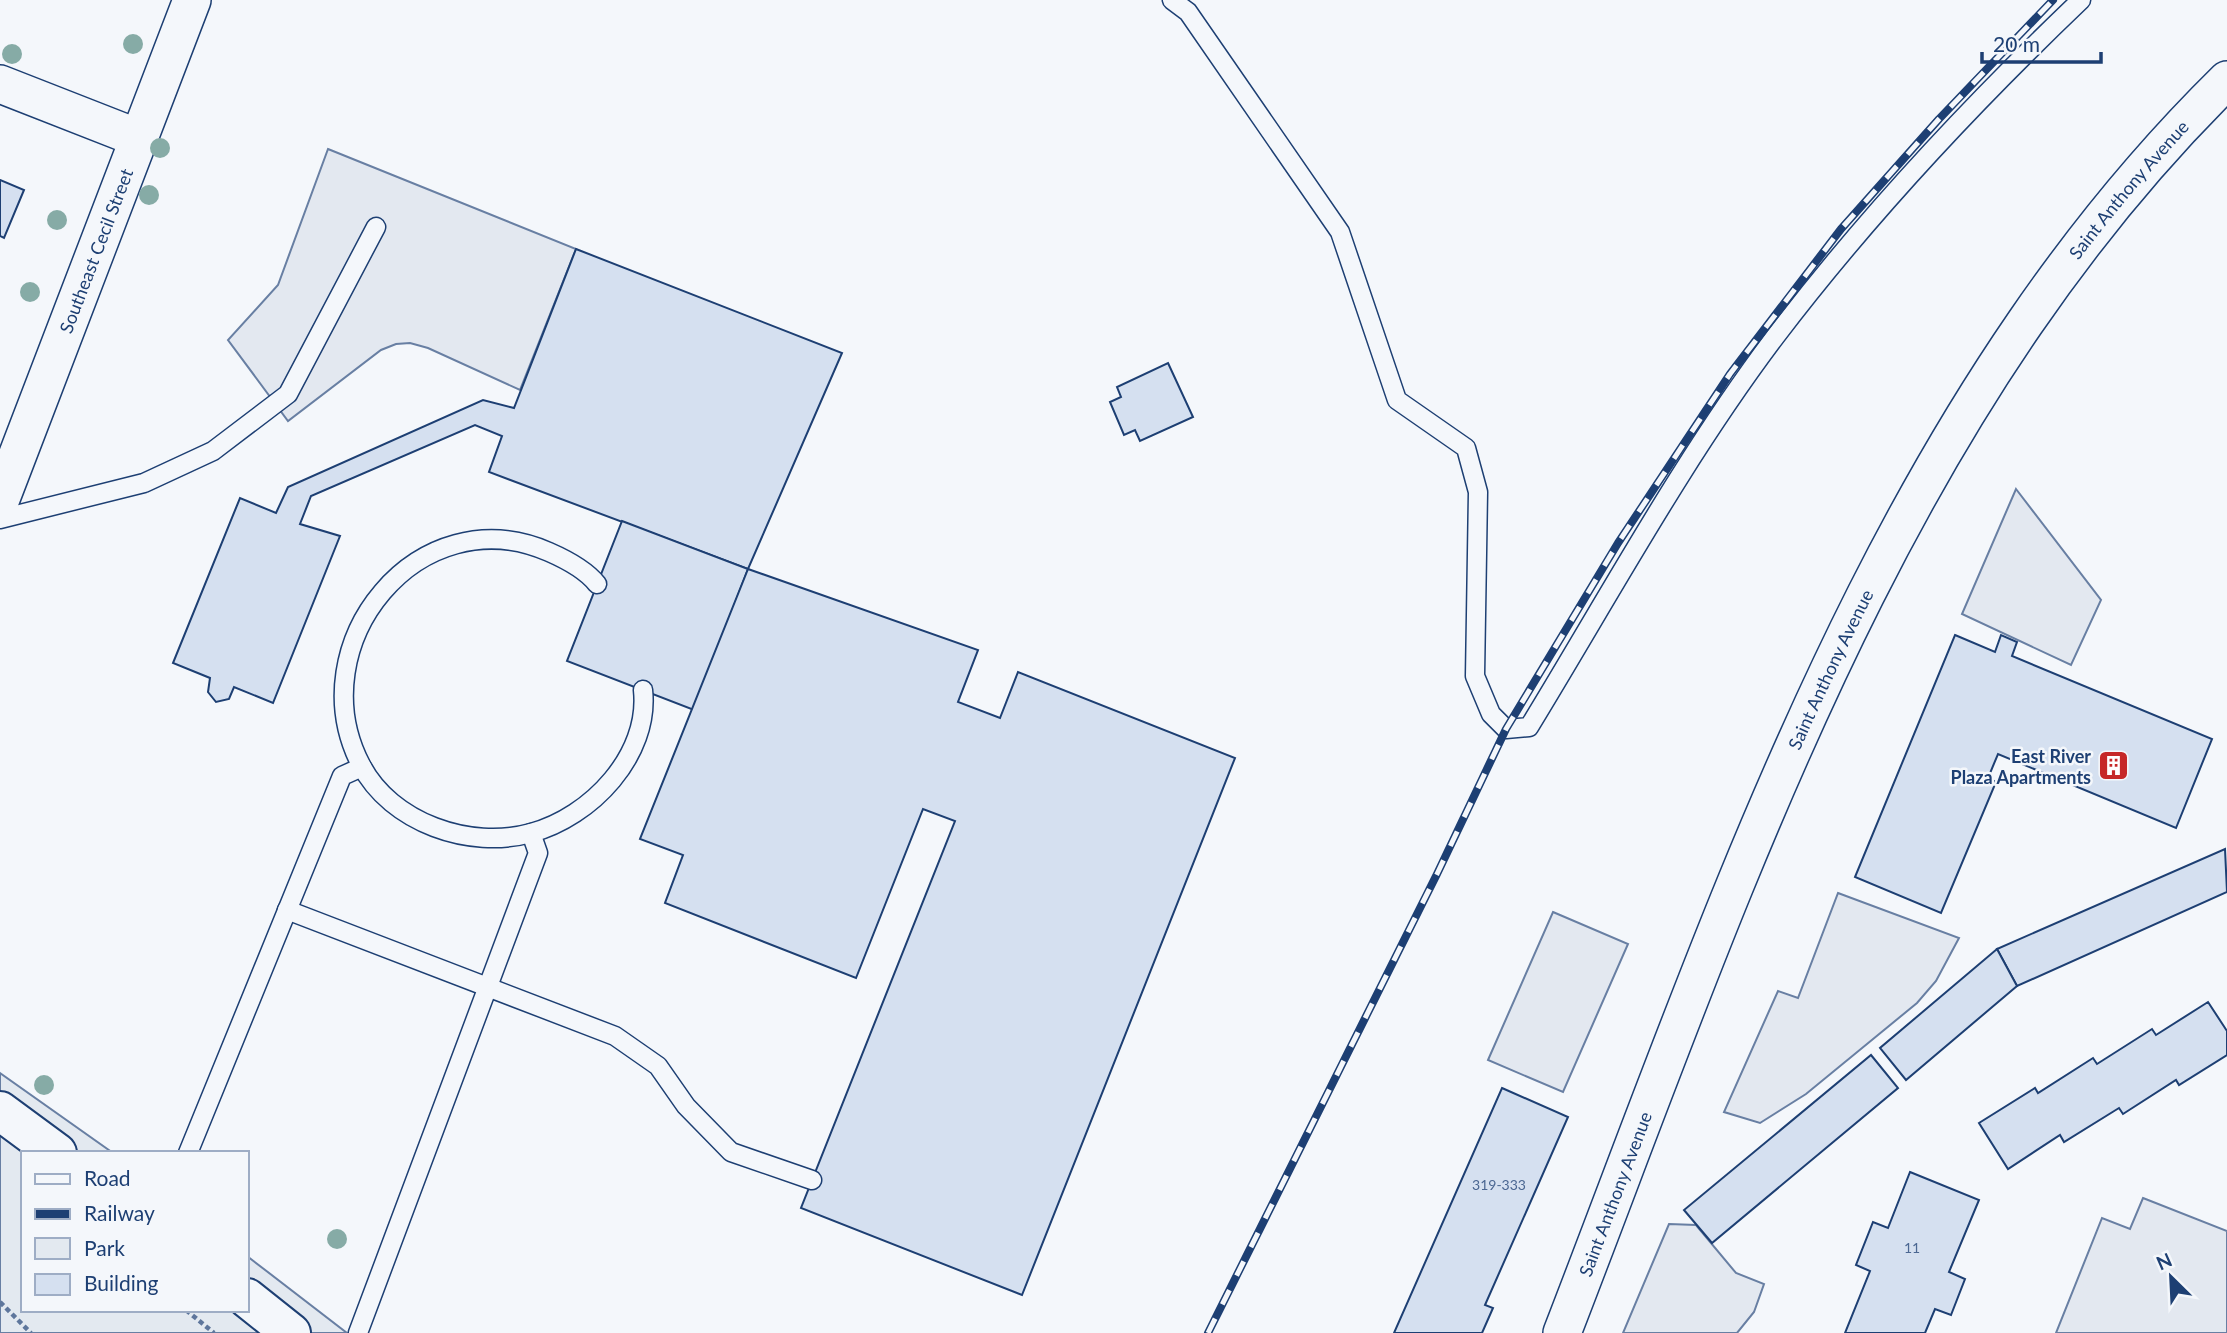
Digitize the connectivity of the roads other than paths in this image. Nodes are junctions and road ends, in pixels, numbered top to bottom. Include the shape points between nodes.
1 (192, 0) edge
2 (1172, 0) edge
3 (2081, 0) edge
4 (2227, 80) edge
5 (0, 84) edge
6 (138, 138) junction
7 (376, 227) dead end
8 (0, 500) edge
9 (0, 519) edge
10 (597, 584) dead end
11 (643, 690) dead end
12 (362, 766) junction
13 (531, 833) junction
14 (288, 909) junction
15 (488, 985) junction
16 (0, 1111) edge
17 (54, 1151) edge
18 (189, 1151) edge
19 (812, 1180) dead end
20 (248, 1299) edge
21 (291, 1333) edge
22 (358, 1333) edge
23 (1562, 1333) edge

1 - 6 street, Southeast Cecil Street
2 - 3 lane via 1188,12 1340,232 1397,400 1466,448 1478,492 1475,676 1491,714 1506,729 1530,727 1698,450 1775,337 1886,201
4 - 23 street, Saint Anthony Avenue via 2130,185 2062,271 1978,394 1916,498 1823,678 1698,980
5 - 6 street
6 - 8 street, Southeast Cecil Street
7 - 9 lane via 288,394 213,451 145,483
10 - 12 lane via 563,558 527,543 487,541 448,546 412,564 384,588 361,620 349,655 342,693 348,732
11 - 13 lane via 640,726 625,764 598,794 567,818
12 - 13 lane via 387,797 417,820 456,835 495,838
12 - 14 lane via 342,776
13 - 15 lane via 538,853
14 - 15 lane
14 - 18 lane
15 - 19 lane via 615,1036 658,1066 686,1106 731,1152
15 - 22 lane
16 - 17 street
20 - 21 street

